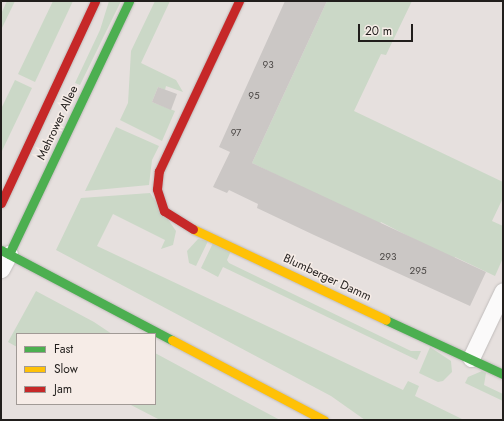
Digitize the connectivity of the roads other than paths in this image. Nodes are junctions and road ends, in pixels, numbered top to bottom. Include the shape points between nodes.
1 (96, 1) edge
2 (129, 1) edge
3 (239, 1) edge
4 (1, 203) edge
5 (4, 258) edge
6 (503, 292) edge
7 (152, 333) edge
8 (156, 335) edge
9 (471, 358) junction
10 (503, 374) edge
11 (324, 420) edge

1 - 4 main road, Mehrower Allee
2 - 5 main road, Mehrower Allee
3 - 9 main road, Blumberger Damm via 159,171 157,189 164,210 192,229
5 - 7 main road
6 - 9 street
8 - 11 main road
9 - 10 main road, Blumberger Damm

